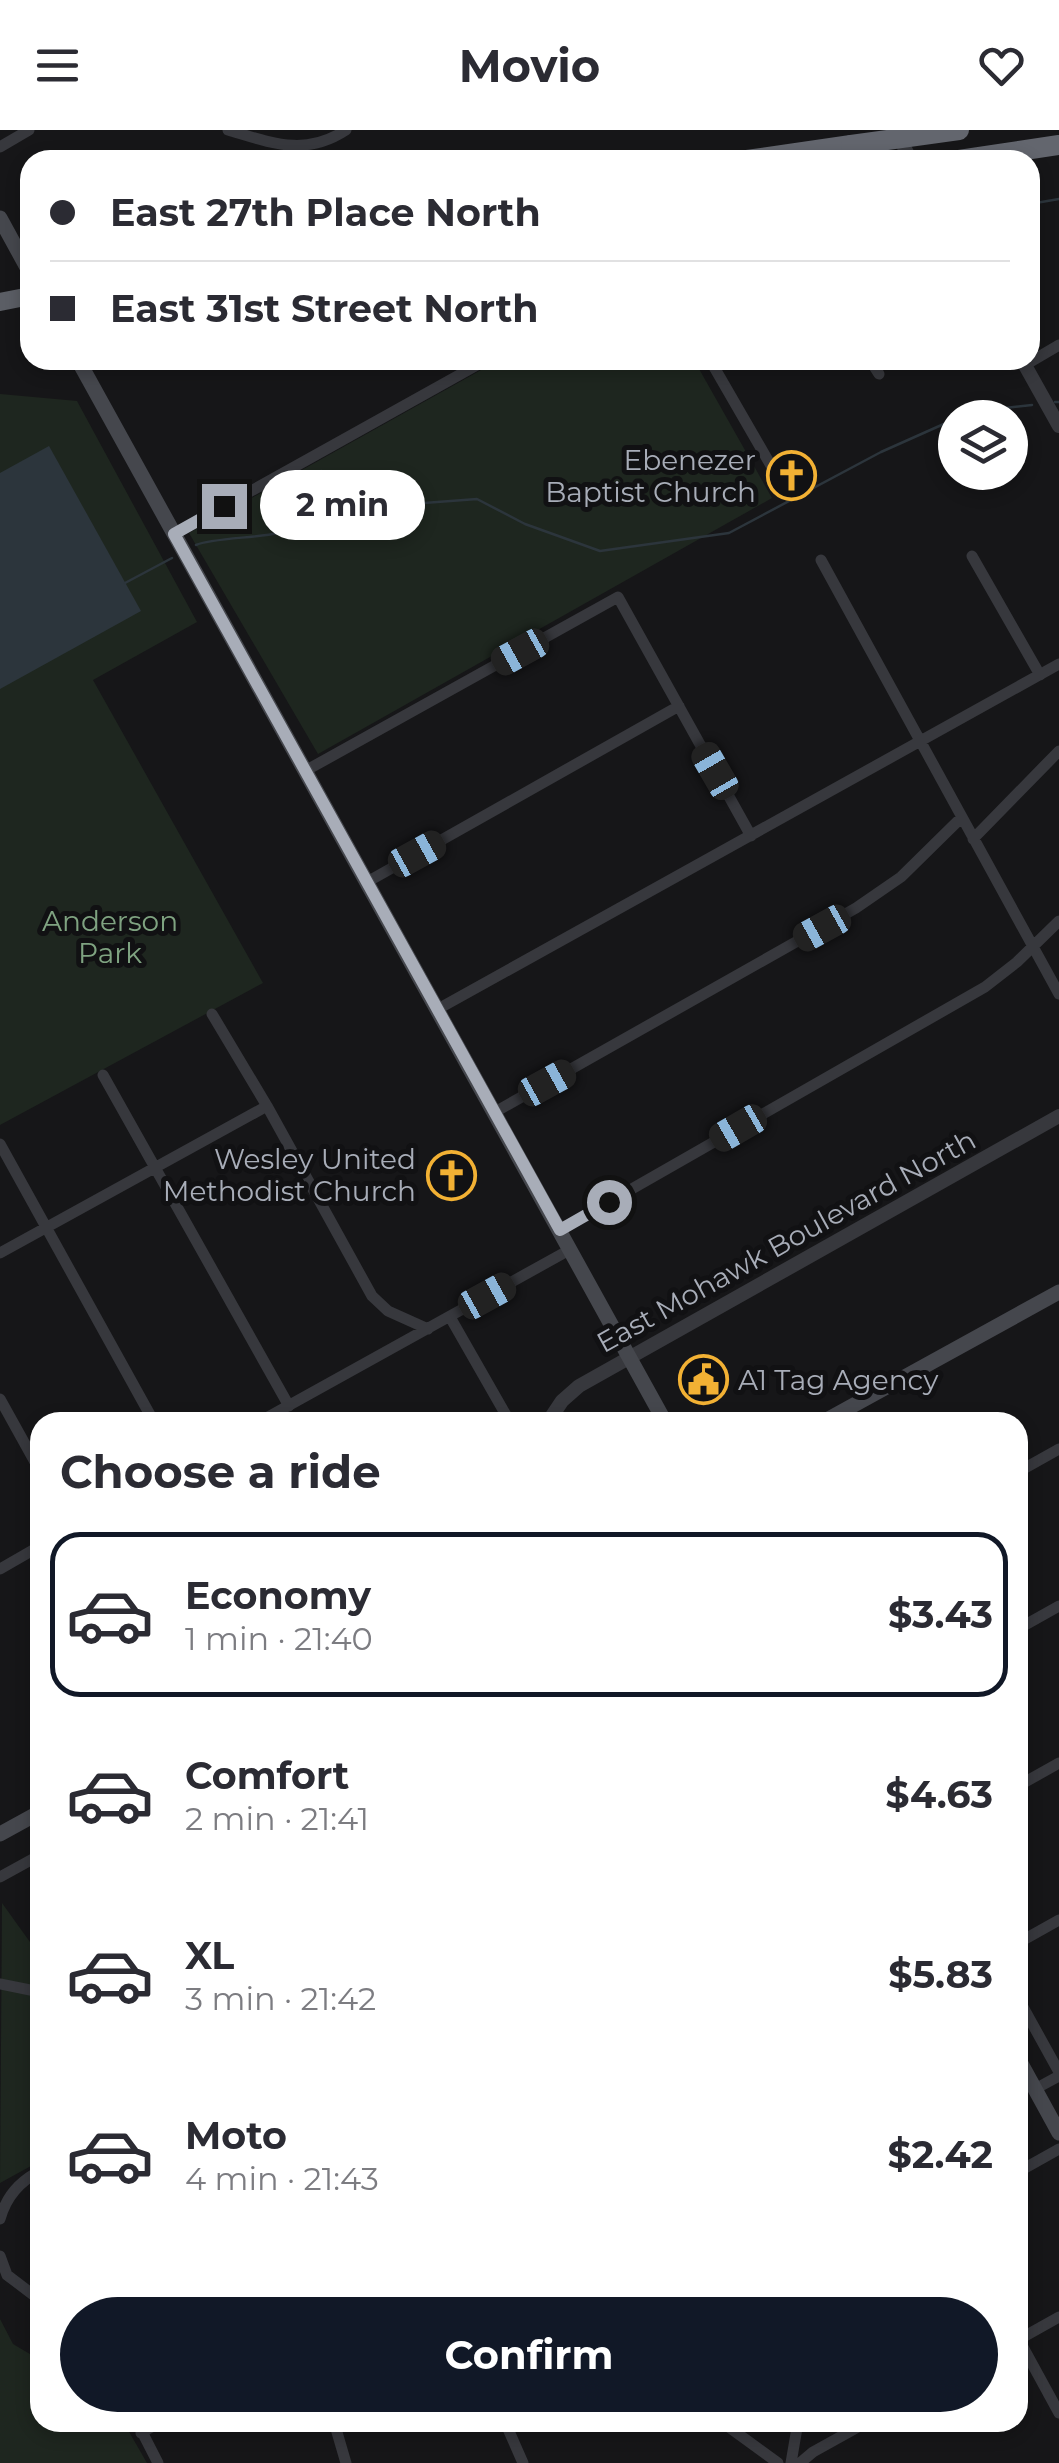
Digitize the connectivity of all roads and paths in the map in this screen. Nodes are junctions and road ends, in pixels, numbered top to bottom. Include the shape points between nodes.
1 (30, 130) edge
2 (312, 130) edge
3 (346, 130) edge
4 (959, 130) edge
5 (233, 131) edge
6 (2, 142) edge
7 (314, 145) junction
8 (1059, 145) edge
9 (821, 150) edge
10 (1027, 150) edge
11 (0, 218) edge
12 (20, 255) edge
13 (84, 370) edge
14 (468, 370) edge
15 (716, 370) edge
16 (876, 370) edge
17 (1028, 370) edge
18 (879, 374) dead end
19 (1059, 426) edge
20 (780, 483) dead end
21 (174, 534) junction
22 (972, 556) dead end
23 (821, 560) dead end
24 (1059, 664) edge
25 (1040, 675) junction
26 (679, 706) junction
27 (920, 742) junction
28 (1059, 751) edge
29 (305, 771) junction
30 (960, 818) junction
31 (751, 836) junction
32 (973, 839) junction
33 (367, 882) junction
34 (1059, 921) edge
35 (1034, 947) junction
36 (1059, 994) edge
37 (438, 1009) junction
38 (212, 1014) dead end
39 (103, 1074) dead end
40 (267, 1106) junction
41 (495, 1112) junction
42 (1059, 1116) edge
43 (0, 1144) edge
44 (154, 1166) junction
45 (46, 1226) junction
46 (560, 1230) junction
47 (570, 1249) junction
48 (0, 1253) edge
49 (1059, 1292) edge
50 (450, 1317) junction
51 (428, 1329) junction
52 (631, 1357) junction
53 (0, 1399) edge
54 (289, 1406) junction
55 (148, 1412) edge
56 (278, 1412) edge
57 (504, 1412) edge
58 (555, 1412) edge
59 (660, 1412) edge
60 (841, 1412) edge
61 (1059, 1449) edge
62 (30, 1453) edge
63 (1028, 1466) edge
64 (30, 1552) edge
65 (0, 1568) edge
66 (1059, 1606) edge
67 (1028, 1623) edge
68 (1059, 1763) edge
69 (1028, 1780) edge
70 (30, 1818) edge
71 (0, 1834) edge
72 (30, 1861) edge
73 (0, 1877) edge
74 (1059, 1920) edge
75 (1028, 1937) edge
76 (0, 1984) edge
77 (30, 1990) edge
78 (1028, 2017) edge
79 (1059, 2074) edge
80 (1028, 2077) edge
81 (1035, 2090) junction
82 (1059, 2133) edge
83 (1059, 2149) edge
84 (1028, 2166) edge
85 (30, 2177) edge
86 (0, 2219) edge
87 (0, 2256) edge
88 (30, 2292) edge
89 (1059, 2317) edge
90 (1028, 2334) edge
91 (1028, 2357) edge
92 (1059, 2413) edge
93 (141, 2432) edge
94 (337, 2432) edge
95 (509, 2432) edge
96 (736, 2432) edge
97 (796, 2432) edge
98 (849, 2432) edge
99 (158, 2463) edge
100 (346, 2463) edge
101 (523, 2463) edge
102 (778, 2463) edge
103 (791, 2463) edge
104 (800, 2463) edge

1 - 6 street
2 - 7 street
3 - 7 street
4 - 9 highway, bridge
5 - 7 street
8 - 10 highway
11 - 12 main road
13 - 21 main road
14 - 21 street
15 - 20 street
16 - 18 street
17 - 19 street
21 - 29 main road
22 - 25 street
23 - 27 street
24 - 25 street
25 - 27 street
26 - 29 street via 618,596
26 - 31 street
26 - 33 street
27 - 30 street
27 - 31 street
28 - 32 street
29 - 33 main road
30 - 32 street
30 - 41 street via 901,877 856,908
31 - 37 street
32 - 35 street
33 - 37 main road
34 - 35 street
35 - 36 street
35 - 46 street via 975,993
37 - 41 main road
38 - 40 street
39 - 44 street
40 - 44 street
40 - 51 street via 372,1296 388,1312
41 - 46 main road
42 - 52 street, East Mohawk Boulevard North
43 - 45 street
44 - 45 street
44 - 54 street
45 - 48 street
45 - 55 street
46 - 47 main road
47 - 50 street
47 - 52 main road
49 - 60 main road
50 - 51 street
50 - 57 street
51 - 54 street
52 - 58 street, East Mohawk Boulevard North via 579,1386
52 - 59 main road
53 - 62 street
54 - 56 street
61 - 63 street
64 - 65 street
66 - 67 street
68 - 69 street
70 - 71 main road
72 - 73 street
74 - 75 street
76 - 77 street
78 - 79 street
79 - 81 street
80 - 81 main road
81 - 82 main road
83 - 84 street
85 - 86 street via 18,2185
87 - 88 street via 8,2275
89 - 90 street
91 - 92 street
93 - 99 street
94 - 100 street
95 - 101 street
96 - 102 street
97 - 103 street
98 - 104 street

